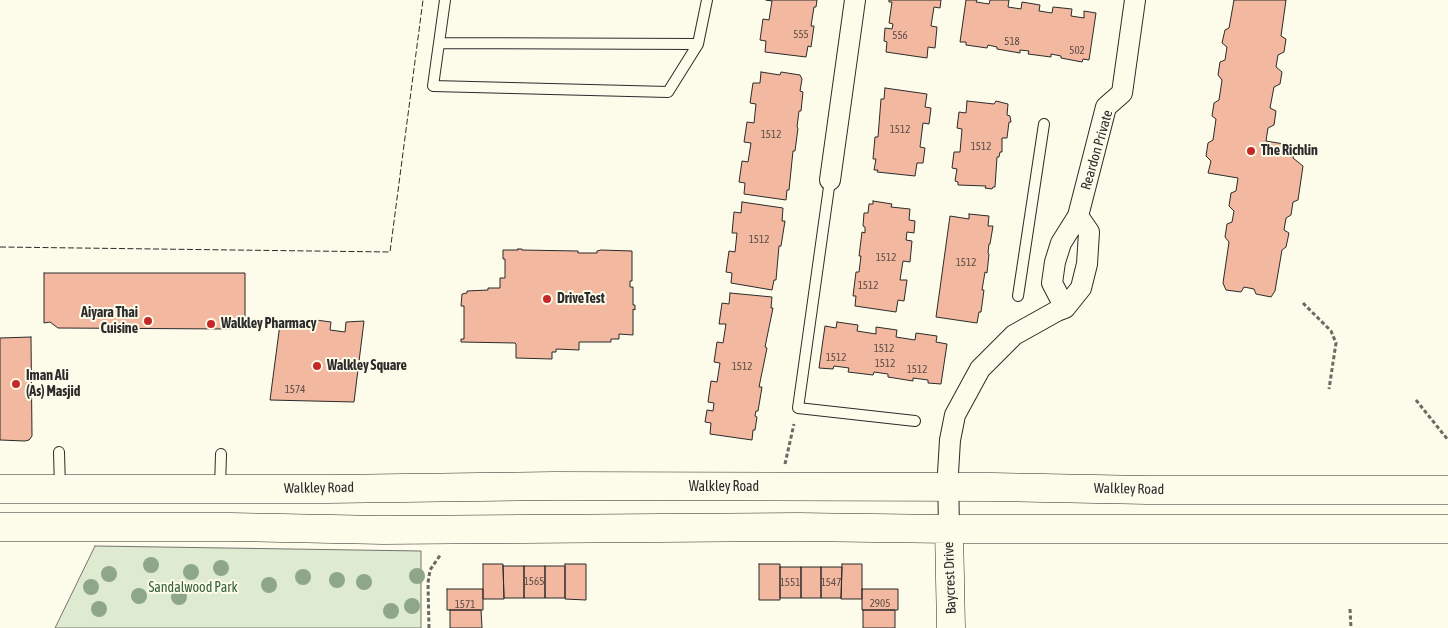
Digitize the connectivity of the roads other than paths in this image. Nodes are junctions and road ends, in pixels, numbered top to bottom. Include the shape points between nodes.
1 (445, 0) edge
2 (706, 0) edge
3 (855, 0) edge
4 (1135, 0) edge
5 (439, 44) junction
6 (698, 44) junction
7 (1044, 124) dead end
8 (830, 180) joint
9 (1078, 216) junction
10 (1018, 296) dead end
11 (1065, 308) junction
12 (915, 421) dead end
13 (60, 452) dead end
14 (222, 454) dead end
15 (948, 487) junction
16 (0, 489) edge
17 (220, 489) junction
18 (60, 490) junction
19 (1448, 490) edge
20 (0, 527) edge
21 (949, 529) junction
22 (1448, 529) edge
23 (951, 628) edge

1 - 5 lane
2 - 6 lane
3 - 8 street
4 - 9 street, Reardon Private via 1122,93 1106,107
5 - 6 lane
5 - 6 lane via 433,86 668,92
7 - 10 lane
8 - 12 lane via 798,408
9 - 11 street, Reardon Private via 1060,243 1052,283
9 - 11 street via 1089,232 1088,264 1081,288
11 - 15 street via 1014,336 980,369 955,415 950,440
13 - 18 lane
14 - 17 lane
15 - 17 main road, Walkley Road
15 - 19 main road, Walkley Road
15 - 21 street
16 - 18 main road, Walkley Road
17 - 18 main road, Walkley Road
20 - 21 main road
21 - 22 main road
21 - 23 main road, Baycrest Drive

